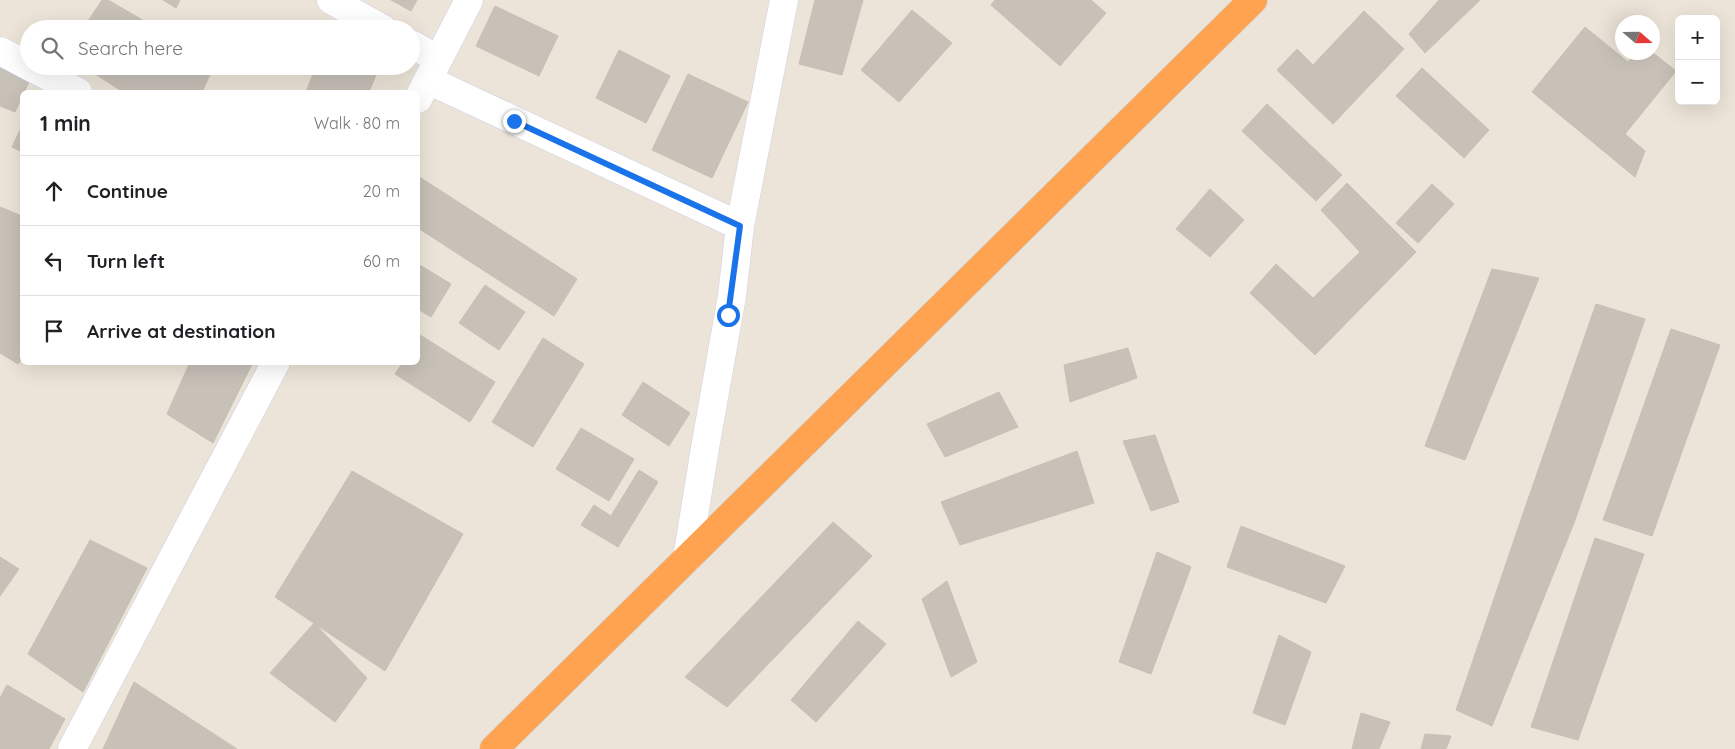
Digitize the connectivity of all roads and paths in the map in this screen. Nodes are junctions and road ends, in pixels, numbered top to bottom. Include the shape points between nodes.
1 (331, 0) edge
2 (469, 0) edge
3 (784, 0) edge
4 (1254, 0) edge
5 (367, 20) edge
6 (0, 51) edge
7 (20, 62) edge
8 (420, 63) edge
9 (46, 75) edge
10 (428, 79) edge
11 (74, 90) edge
12 (740, 226) junction
13 (274, 365) edge
14 (688, 558) junction
15 (72, 749) edge
16 (494, 749) edge

1 - 5 street
2 - 10 street
3 - 12 street
4 - 14 highway
6 - 7 street
8 - 10 street
9 - 11 street
10 - 12 street
12 - 14 street via 732,296
13 - 15 street
14 - 16 highway

